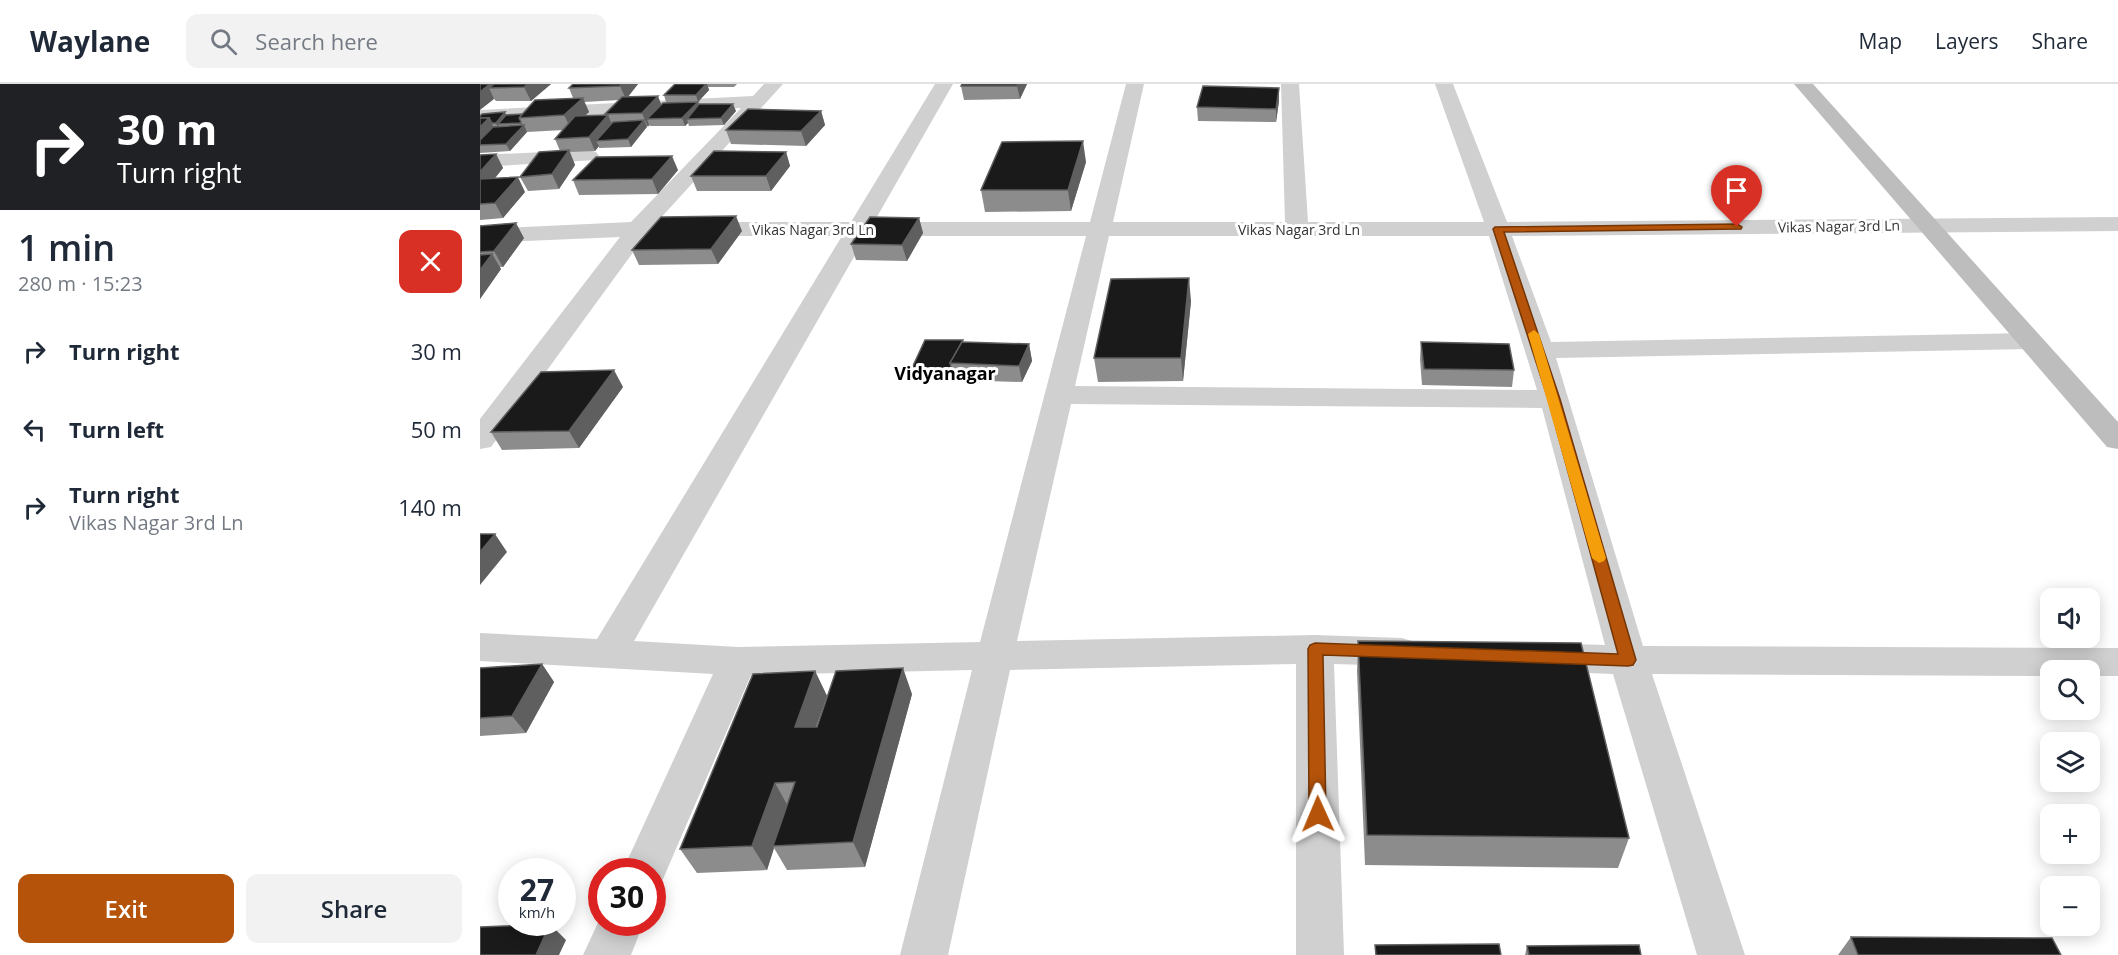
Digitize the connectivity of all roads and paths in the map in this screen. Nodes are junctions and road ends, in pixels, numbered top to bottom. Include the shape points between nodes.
1 (944, 84) edge
2 (1135, 84) edge
3 (1290, 84) edge
4 (1444, 84) edge
5 (1803, 84) edge
6 (766, 93) edge
7 (480, 116) edge
8 (589, 156) edge
9 (480, 160) edge
10 (2118, 224) edge
11 (1929, 225) junction
12 (638, 229) junction
13 (860, 229) junction
14 (1099, 229) junction
15 (1297, 229) junction
16 (1498, 229) junction
17 (480, 236) edge
18 (2029, 341) junction
19 (1540, 350) junction
20 (1060, 395) junction
21 (1554, 399) junction
22 (480, 440) edge
23 (2118, 440) edge
24 (480, 647) edge
25 (1315, 649) junction
26 (608, 653) junction
27 (1431, 653) edge
28 (994, 654) junction
29 (1512, 656) edge
30 (1628, 660) junction
31 (738, 661) junction
32 (2118, 662) edge
33 (650, 858) edge
34 (615, 936) edge
35 (607, 955) edge
36 (924, 955) edge
37 (1320, 955) edge
38 (1721, 955) edge

1 - 13 street
2 - 14 street
3 - 15 street
4 - 16 street
5 - 11 street
6 - 7 street
6 - 12 street
8 - 9 street
10 - 11 street, Vikas Nagar 3rd Ln
11 - 16 street, Vikas Nagar 3rd Ln
11 - 18 street
12 - 13 street, Vikas Nagar 3rd Ln
12 - 17 street, Vikas Nagar 3rd Ln
12 - 22 street
13 - 14 street, Vikas Nagar 3rd Ln
13 - 26 street
14 - 15 street, Vikas Nagar 3rd Ln
14 - 20 street
15 - 16 street, Vikas Nagar 3rd Ln
16 - 19 street
18 - 19 street
18 - 23 street
19 - 21 street
20 - 21 street
20 - 28 street
21 - 30 street
24 - 26 street
25 - 27 street
25 - 28 street
25 - 37 street
26 - 31 street
28 - 31 street
28 - 36 street
29 - 30 street
30 - 32 street
30 - 38 street
31 - 33 street
34 - 35 street

